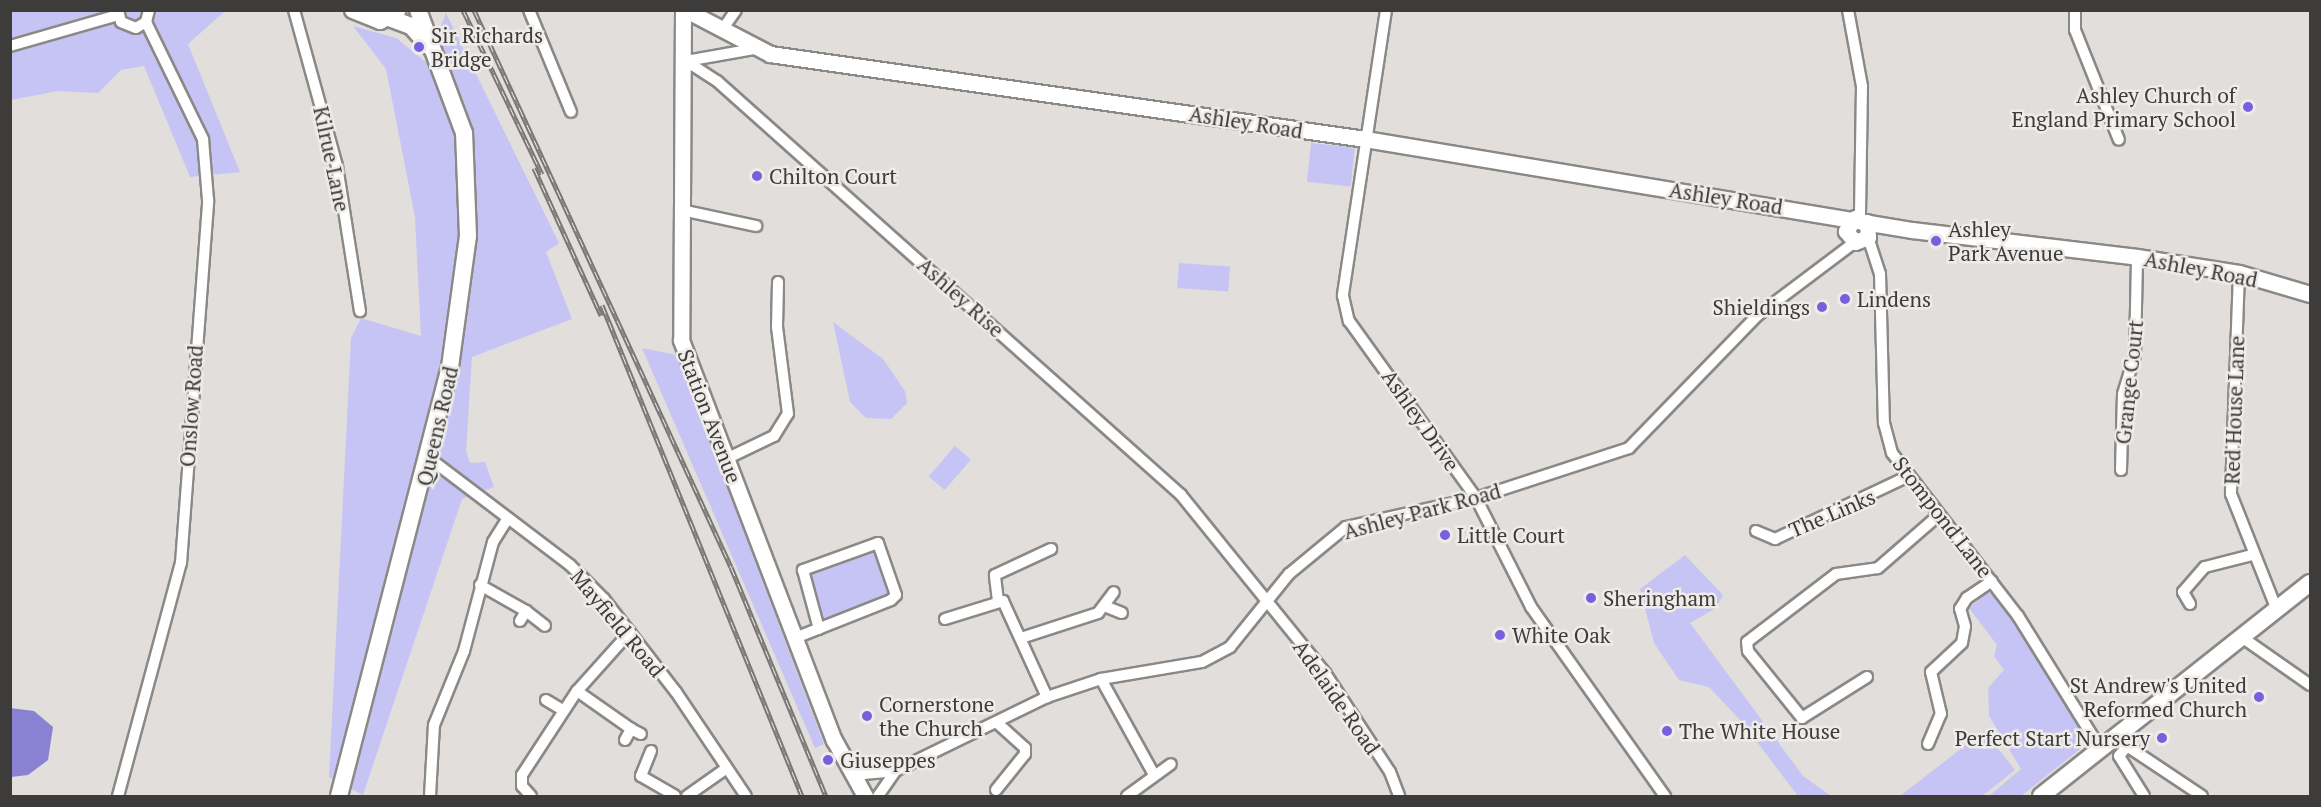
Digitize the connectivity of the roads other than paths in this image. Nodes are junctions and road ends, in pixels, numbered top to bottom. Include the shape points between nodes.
1 (294, 10) edge
2 (353, 10) edge
3 (418, 10) edge
4 (529, 10) edge
5 (684, 10) edge
6 (736, 10) edge
7 (1386, 10) edge
8 (1848, 10) edge
9 (2075, 10) edge
10 (118, 13) edge
11 (394, 14) edge
12 (148, 16) edge
13 (722, 30) junction
14 (10, 46) edge
15 (754, 49) junction
16 (434, 52) junction
17 (686, 61) junction
18 (571, 112) dead end
19 (1365, 140) junction
20 (2120, 140) dead end
21 (681, 210) junction
22 (756, 226) dead end
23 (1859, 230) junction
24 (2137, 257) junction
25 (2239, 273) junction
26 (778, 282) dead end
27 (2310, 294) edge
28 (360, 310) dead end
29 (429, 458) junction
30 (726, 459) junction
31 (2121, 470) dead end
32 (1907, 477) junction
33 (1476, 498) junction
34 (1939, 515) junction
35 (508, 518) junction
36 (1756, 531) dead end
37 (1051, 549) dead end
38 (2252, 555) junction
39 (1992, 581) junction
40 (2310, 583) edge
41 (480, 585) junction
42 (1114, 592) dead end
43 (998, 601) junction
44 (1267, 602) junction
45 (2190, 604) dead end
46 (1107, 606) junction
47 (2277, 610) junction
48 (1122, 613) dead end
49 (945, 619) dead end
50 (545, 626) dead end
51 (819, 629) junction
52 (630, 632) junction
53 (795, 638) junction
54 (1021, 638) junction
55 (2243, 638) junction
56 (1867, 677) dead end
57 (1101, 679) junction
58 (2310, 685) edge
59 (577, 691) junction
60 (1047, 697) junction
61 (546, 700) dead end
62 (561, 709) junction
63 (997, 723) junction
64 (625, 740) dead end
65 (1928, 744) dead end
66 (2100, 748) junction
67 (651, 751) dead end
68 (1171, 764) dead end
69 (846, 766) junction
70 (724, 770) junction
71 (895, 771) junction
72 (1153, 773) junction
73 (996, 790) dead end
74 (2045, 795) edge
75 (118, 796) edge
76 (339, 796) edge
77 (430, 796) edge
78 (531, 796) edge
79 (675, 796) edge
80 (687, 796) edge
81 (746, 796) edge
82 (865, 796) edge
83 (878, 796) edge
84 (1127, 796) edge
85 (1400, 796) edge
86 (1665, 796) edge
87 (2144, 796) edge
88 (2202, 796) edge

1 - 28 street, Kilrue Lane via 337,166
2 - 11 main road, Queens Road via 371,20
3 - 16 main road, Queens Road
4 - 18 street
5 - 13 main road, Ashley Road
5 - 17 main road, Station Avenue
6 - 13 street
7 - 19 street, Ashley Drive
8 - 23 street via 1862,86
9 - 20 street via 2075,30
10 - 12 street via 130,28
10 - 14 street
11 - 16 main road, Queens Road via 411,26
12 - 75 street, Onslow Road via 203,139 208,200 181,563
13 - 15 main road, Ashley Road
15 - 17 street
15 - 19 main road, Ashley Road
16 - 29 main road, Queens Road via 458,108 471,208 456,342
17 - 21 main road, Station Avenue
17 - 44 street, Ashley Rise via 717,81 1181,495
19 - 23 main road, Ashley Road via 1816,213
19 - 33 street, Ashley Drive via 1342,296 1348,321
21 - 22 street
21 - 30 main road, Station Avenue via 681,340
23 - 24 main road, Ashley Road via 1912,230
23 - 32 street, Stompond Lane via 1875,257 1884,423
23 - 33 street, Ashley Park Road via 1834,259 1758,315 1629,448
24 - 25 main road, Ashley Road
24 - 31 street, Grange Court via 2135,355 2123,394
25 - 27 main road, Ashley Road
25 - 38 street, Red House Lane via 2231,494
26 - 30 street via 777,327 788,414 774,436
29 - 35 street, Mayfield Road
29 - 76 main road, Queens Road
30 - 53 main road, Station Avenue
32 - 34 street, Stompond Lane
32 - 36 street, The Links via 1775,539
33 - 44 street, Ashley Park Road via 1346,528 1289,574
33 - 86 street, Ashley Drive via 1531,607
34 - 39 street, Stompond Lane
34 - 56 street via 1878,568 1836,574 1748,642 1748,651 1802,718
35 - 41 street via 493,542
35 - 52 street, Mayfield Road via 570,565
37 - 43 street via 995,575
38 - 45 street via 2205,567 2183,592
38 - 47 street, Red House Lane
39 - 65 street via 1966,597 1960,609 1965,626 1962,643 1931,672 1941,714
39 - 66 street, Stompond Lane
40 - 47 main road
41 - 50 street via 523,616
41 - 77 street via 464,651 434,725
42 - 46 street
43 - 49 street
43 - 54 street via 1008,608
44 - 57 street, Ashley Park Road via 1216,657
44 - 85 street, Adelaide Road via 1325,673 1390,772
46 - 48 street
46 - 54 street
47 - 55 main road
51 - 51 street via 803,570 878,543 896,596
51 - 53 street
52 - 59 street
52 - 70 street, Mayfield Road via 676,692
53 - 69 main road, Station Avenue
54 - 60 street
55 - 58 street
55 - 66 main road
57 - 60 street, Ashley Park Road
57 - 72 street
59 - 62 street
59 - 64 street via 636,731
60 - 63 street, Ashley Park Road
61 - 62 street
62 - 78 street via 522,775 522,786
63 - 71 street, Ashley Park Road
63 - 73 street via 1025,748 1025,754
66 - 74 main road
67 - 79 street via 641,776
68 - 72 street
69 - 71 street, Ashley Park Road via 863,774
69 - 82 main road, Station Avenue
70 - 80 street
70 - 81 street, Mayfield Road
71 - 83 street
72 - 84 street
87 - 88 street via 2119,756 2131,747

